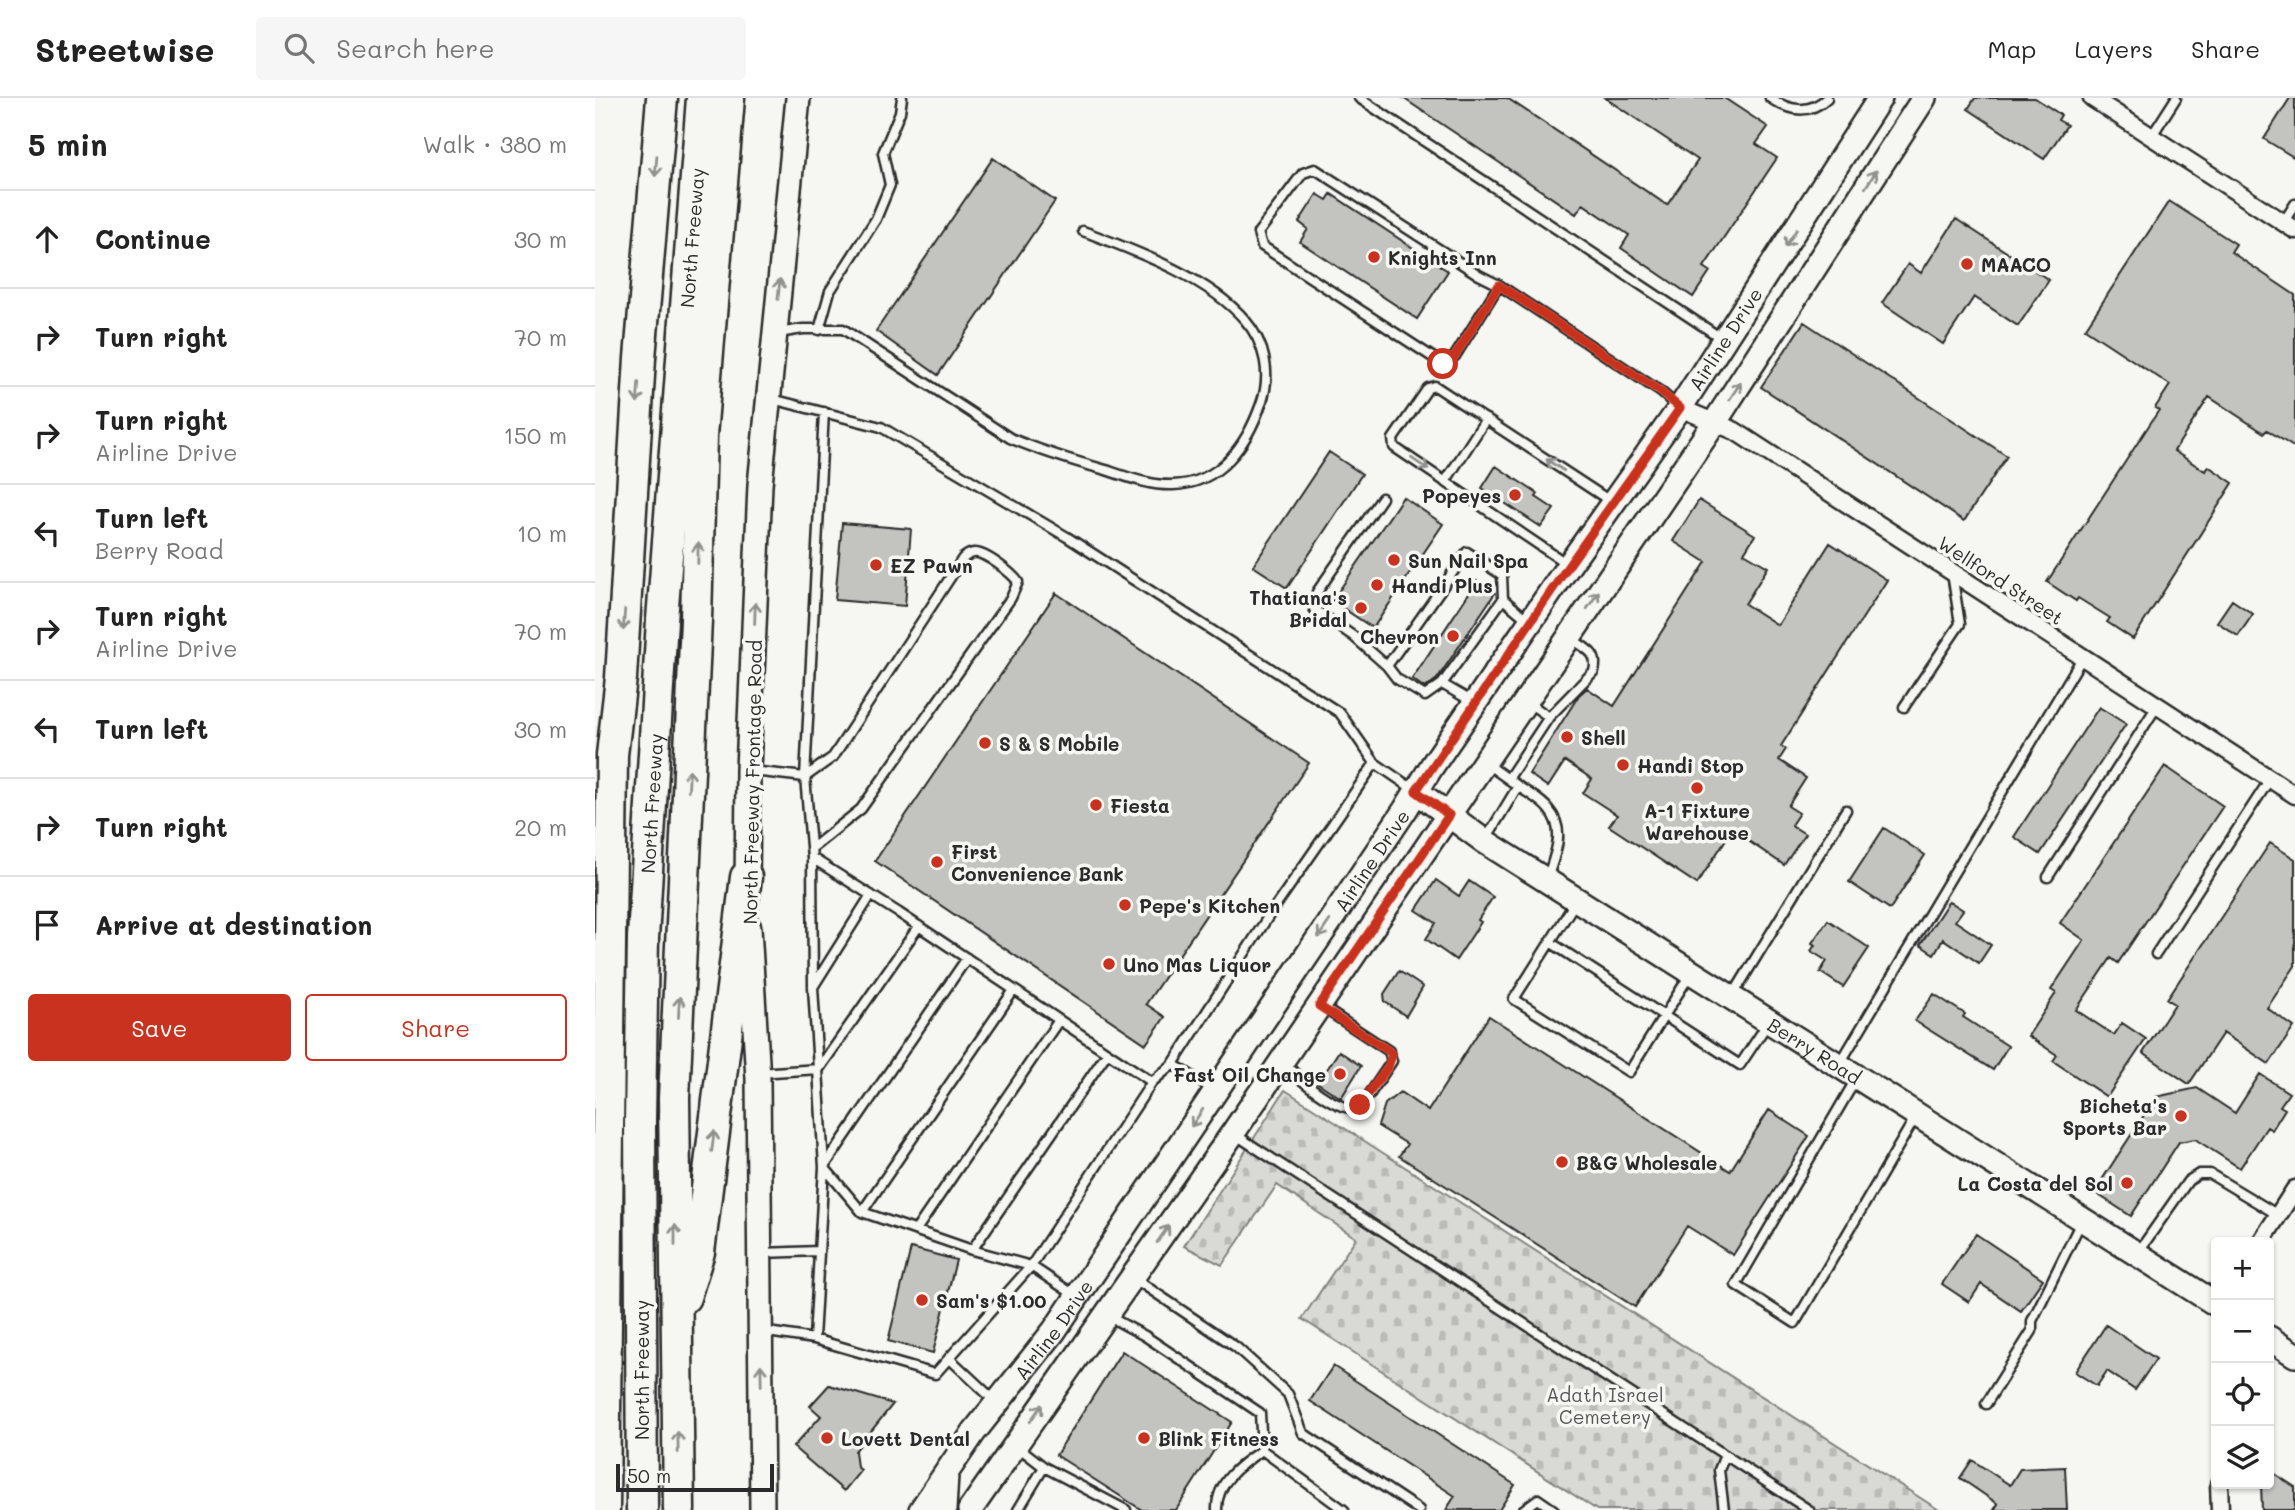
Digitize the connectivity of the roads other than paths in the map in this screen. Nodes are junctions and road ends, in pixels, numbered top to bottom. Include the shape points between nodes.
1 (662, 98) edge
2 (702, 98) edge
3 (729, 98) edge
4 (798, 98) edge
5 (902, 98) edge
6 (1359, 98) edge
7 (1770, 98) edge
8 (1827, 98) edge
9 (1880, 98) edge
10 (1924, 98) edge
11 (2092, 98) edge
12 (2176, 98) edge
13 (2151, 137) junction
14 (1817, 198) junction
15 (2295, 204) edge
16 (1846, 219) junction
17 (2289, 227) edge
18 (1083, 231) dead end
19 (1499, 285) junction
20 (819, 330) junction
21 (775, 334) junction
22 (1724, 339) junction
23 (768, 398) junction
24 (1680, 408) junction
25 (824, 412) junction
26 (1486, 419) junction
27 (1715, 422) junction
28 (1445, 482) junction
29 (1382, 498) dead end
30 (1612, 503) junction
31 (1569, 565) junction
32 (1952, 573) junction
33 (1503, 599) junction
34 (1531, 622) junction
35 (1568, 637) junction
36 (2083, 658) junction
37 (1387, 666) junction
38 (1442, 684) junction
39 (1525, 701) junction
40 (1474, 703) junction
41 (2157, 706) junction
42 (1904, 707) dead end
43 (1549, 717) junction
44 (1375, 763) junction
45 (1484, 763) junction
46 (748, 770) junction
47 (805, 776) junction
48 (1508, 779) junction
49 (2270, 779) junction
50 (1518, 786) junction
51 (1416, 791) junction
52 (2295, 795) edge
53 (1846, 810) dead end
54 (1449, 815) junction
55 (1485, 841) junction
56 (811, 854) junction
57 (746, 877) junction
58 (2048, 877) dead end
59 (1547, 879) junction
60 (871, 895) junction
61 (1578, 899) junction
62 (919, 926) junction
63 (1550, 942) junction
64 (2156, 954) dead end
65 (967, 958) junction
66 (1692, 971) junction
67 (813, 987) junction
68 (1014, 990) junction
69 (1732, 996) junction
70 (1319, 1006) junction
71 (1664, 1016) junction
72 (1059, 1020) junction
73 (1770, 1021) junction
74 (1251, 1036) junction
75 (1107, 1053) junction
76 (1283, 1059) junction
77 (1173, 1064) junction
78 (819, 1069) junction
79 (1848, 1070) junction
80 (757, 1073) junction
81 (1152, 1082) junction
82 (1215, 1091) junction
83 (1917, 1115) junction
84 (1233, 1133) junction
85 (824, 1167) junction
86 (2295, 1189) edge
87 (862, 1212) junction
88 (2278, 1215) junction
89 (2083, 1219) junction
90 (916, 1230) junction
91 (2264, 1237) edge
92 (819, 1251) junction
93 (972, 1251) junction
94 (759, 1253) junction
95 (2137, 1254) junction
96 (1031, 1266) junction
97 (1132, 1277) junction
98 (1077, 1297) junction
99 (2211, 1301) edge
100 (1105, 1315) junction
101 (676, 1328) junction
102 (760, 1331) junction
103 (814, 1339) junction
104 (2274, 1341) edge
105 (2295, 1355) edge
106 (949, 1358) junction
107 (595, 1398) edge
108 (997, 1403) junction
109 (1986, 1404) dead end
110 (1015, 1444) junction
111 (1262, 1450) junction
112 (1725, 1455) junction
113 (1044, 1467) junction
114 (946, 1475) junction
115 (603, 1479) junction
116 (2220, 1489) edge
117 (604, 1510) edge
118 (642, 1510) edge
119 (679, 1510) edge
120 (762, 1510) edge
121 (921, 1510) edge
122 (944, 1510) edge
123 (969, 1510) edge
124 (1018, 1510) edge
125 (1126, 1510) edge
126 (1217, 1510) edge
127 (1344, 1510) edge
128 (1419, 1510) edge
129 (1523, 1510) edge
130 (1554, 1510) edge
131 (1724, 1510) edge
132 (1809, 1510) edge
133 (2220, 1510) edge

1 -> 115 highway, North Freeway via 613,755
2 - 118 highway, North Freeway via 643,938
101 -> 3 highway, North Freeway via 674,1098 701,436
21 -> 4 main road, North Freeway Frontage Road
5 - 20 lane via 883,153 890,184 876,219 830,291
6 - 22 lane
7 - 8 lane via 1790,109 1803,110 1815,108
9 - 14 main road, Airline Drive
16 -> 10 main road, Airline Drive
11 - 13 street
12 - 13 lane
13 - 17 street
14 - 16 main road
14 -> 22 main road, Airline Drive
15 - 17 lane
27 -> 16 main road, Airline Drive
18 - 20 lane via 1152,258 1204,287 1227,303 1259,338 1266,377 1260,409 1236,452 1209,476 1173,485 1146,482 1037,449 1010,438 843,329
19 - 19 lane via 1315,169 1303,173 1258,233 1262,246 1443,364 1455,356
19 - 24 lane
20 - 21 lane
21 - 23 main road, North Freeway Frontage Road
22 - 24 main road, Airline Drive
23 - 25 lane
46 -> 23 main road, North Freeway Frontage Road via 759,485
24 - 27 street, Wellford Street
24 - 30 main road, Airline Drive
25 - 44 lane via 881,427 1067,537 1340,713
25 - 47 lane
26 - 28 lane
26 -> 28 lane via 1435,386 1428,388 1393,439 1394,447
30 -> 26 lane
27 - 32 street, Wellford Street
35 -> 27 main road, Airline Drive
28 - 31 lane
29 - 37 lane via 1317,592 1314,609
30 - 31 main road, Airline Drive
31 - 34 main road, Airline Drive
32 - 36 street, Wellford Street
32 - 42 lane via 1960,624
33 - 34 lane
33 - 37 lane via 1502,575 1467,552
33 - 38 lane
34 - 40 main road, Airline Drive
35 - 39 main road, Airline Drive
35 - 43 lane via 1597,661 1594,671
36 - 41 street, Wellford Street
36 - 79 lane
37 - 38 lane via 1397,679 1425,696
38 - 40 lane
39 - 43 lane
39 - 45 main road, Airline Drive
40 - 51 main road, Airline Drive
41 - 49 street, Wellford Street
41 - 58 lane
43 - 48 lane
44 - 51 lane
44 - 77 lane
45 - 48 lane
45 - 54 main road, Airline Drive
46 - 47 lane
46 - 57 main road, North Freeway Frontage Road
47 - 56 lane
47 - 56 lane via 833,757 963,558 982,554 1014,576 1018,582 1011,598 862,809
48 - 50 lane
49 - 52 street, Wellford Street
49 - 64 lane
50 - 55 lane
50 - 59 lane via 1549,810 1558,826 1558,845
51 - 54 main road, Berry Road
51 -> 74 main road, Airline Drive
53 - 69 lane
54 - 55 main road, Berry Road
54 - 70 main road, Airline Drive
55 - 59 main road, Berry Road
56 - 60 lane
56 - 67 lane
57 - 80 main road, North Freeway Frontage Road
101 -> 57 highway via 699,1252
59 - 61 main road, Berry Road
60 - 62 lane
60 - 67 lane
61 - 63 lane
61 - 66 main road, Berry Road
62 - 65 lane
62 - 78 lane
63 - 71 lane
63 - 71 lane via 1514,999 1629,1072
65 - 68 lane
65 - 85 lane
66 - 69 main road, Berry Road
66 - 71 lane
67 - 78 lane
68 - 72 lane
68 - 87 lane
69 - 73 main road, Berry Road
70 - 76 main road, Airline Drive
70 - 76 lane via 1389,1051 1392,1061 1365,1101 1352,1108 1338,1104 1292,1073
71 - 73 lane via 1740,1065
72 - 75 lane
72 - 90 lane
73 - 79 main road, Berry Road
74 - 76 main road
74 - 82 main road, Airline Drive
75 - 81 lane
75 - 93 lane
76 - 84 main road, Airline Drive
77 - 81 lane
77 - 82 lane
78 - 80 lane
78 - 85 lane
79 - 83 main road, Berry Road
79 - 83 lane via 1735,1285 1795,1323
80 - 94 main road, North Freeway Frontage Road
81 - 96 lane
82 -> 98 main road, Airline Drive
83 - 89 main road, Berry Road
97 -> 84 main road, Airline Drive
84 - 112 lane
85 - 87 lane
85 - 92 lane
86 - 88 street
87 - 90 lane
88 - 91 street
88 - 95 lane via 2210,1174 2199,1174 2188,1181
89 - 95 main road, Berry Road
89 - 109 lane via 2032,1321 2032,1331
90 - 93 lane
92 - 94 lane
92 - 103 lane
93 - 96 lane
94 - 102 main road, North Freeway Frontage Road
95 - 99 main road, Berry Road
96 - 98 lane
96 - 106 lane
97 - 100 main road, Airline Drive
97 - 128 lane via 1236,1347 1288,1394 1303,1433
98 - 100 main road
98 - 108 main road, Airline Drive
110 -> 100 main road, Airline Drive
100 - 111 lane via 1145,1336 1260,1413
119 -> 101 highway, North Freeway
102 - 103 lane
120 -> 102 main road, North Freeway Frontage Road
103 - 106 lane via 935,1374
104 - 105 main road
106 - 108 lane
107 - 115 highway
108 - 114 main road, Airline Drive
110 - 113 lane
110 - 123 main road, Airline Drive
111 - 126 lane via 1236,1467 1216,1498
111 - 127 lane
112 - 131 lane via 1719,1470
112 - 132 lane
113 - 124 lane
113 - 125 lane
114 - 121 main road, Airline Drive
114 - 122 main road
115 - 117 highway, North Freeway
116 - 133 street
129 - 130 lane via 1538,1499

